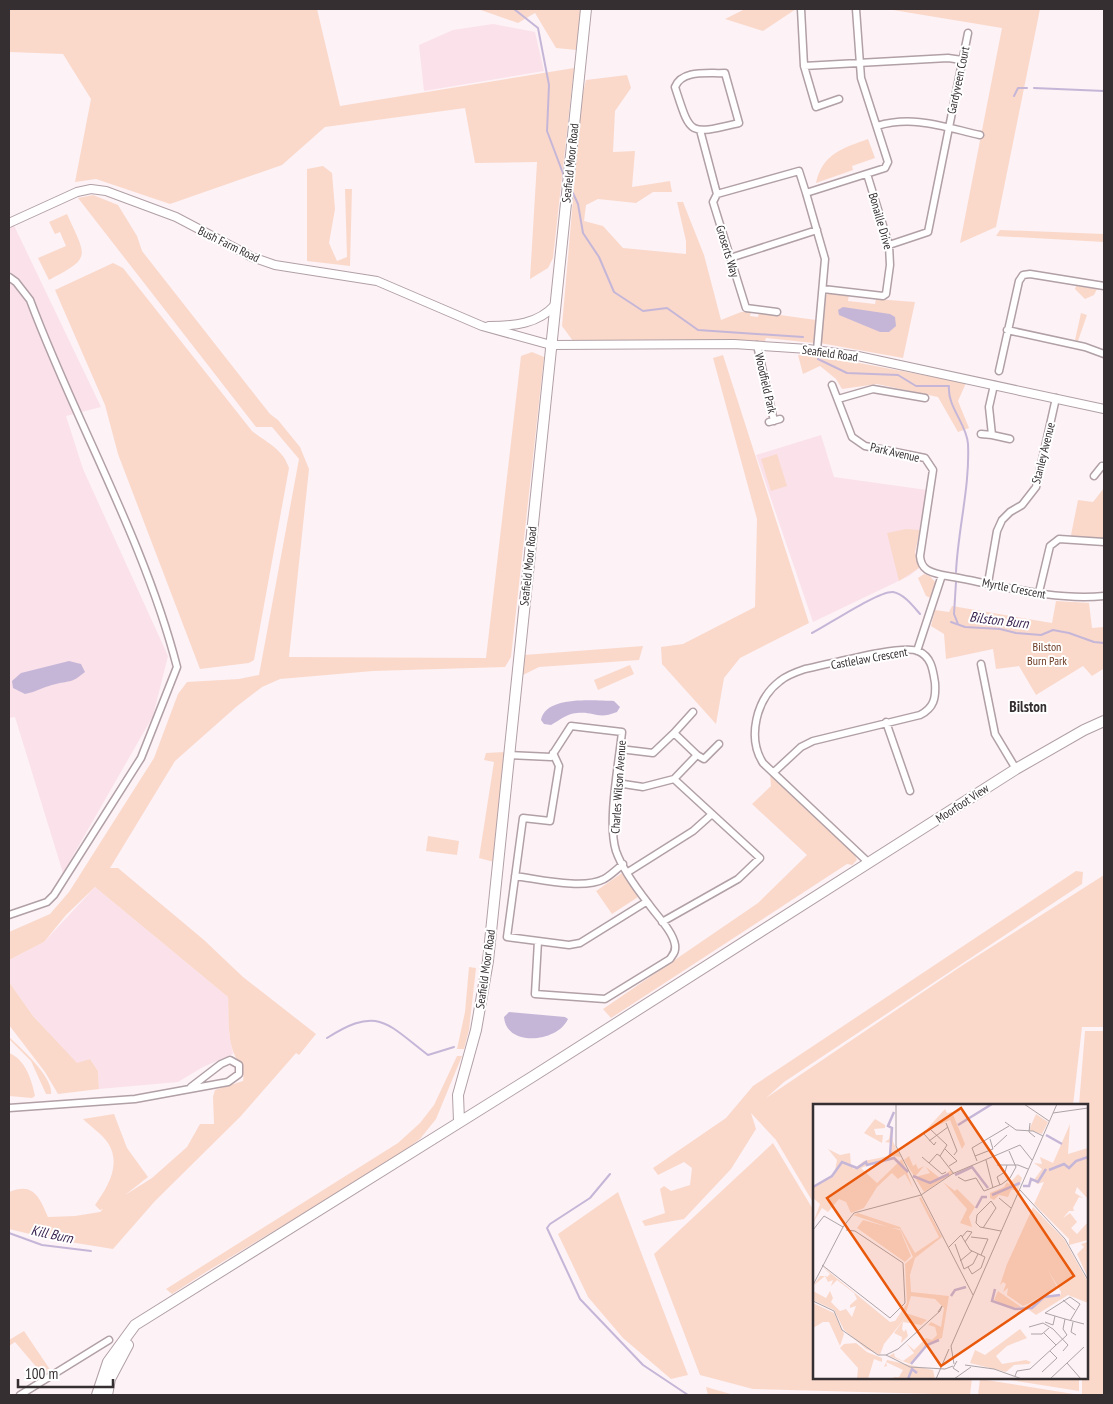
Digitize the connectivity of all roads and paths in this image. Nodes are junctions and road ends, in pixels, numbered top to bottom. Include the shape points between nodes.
1 (586, 9) edge
2 (801, 9) edge
3 (856, 9) edge
4 (968, 33) dead end
5 (962, 60) junction
6 (860, 62) junction
7 (804, 66) junction
8 (838, 99) dead end
9 (877, 126) junction
10 (948, 128) junction
11 (700, 130) junction
12 (980, 135) dead end
13 (867, 174) junction
14 (806, 193) junction
15 (717, 194) junction
16 (9, 223) edge
17 (817, 230) junction
18 (889, 245) junction
19 (730, 258) junction
20 (9, 277) edge
21 (1104, 286) edge
22 (822, 289) junction
23 (555, 305) junction
24 (777, 312) dead end
25 (482, 326) junction
26 (1007, 330) junction
27 (551, 345) junction
28 (757, 345) junction
29 (817, 350) junction
30 (1104, 354) edge
31 (998, 371) dead end
32 (832, 384) dead end
33 (994, 385) junction
34 (925, 398) dead end
35 (1056, 398) junction
36 (838, 399) junction
37 (1104, 409) edge
38 (774, 421) dead end
39 (981, 434) dead end
40 (992, 435) junction
41 (1010, 438) dead end
42 (1104, 542) edge
43 (924, 569) joint
44 (942, 575) junction
45 (988, 583) junction
46 (1039, 592) junction
47 (1104, 596) edge
48 (918, 651) junction
49 (981, 664) dead end
50 (693, 712) dead end
51 (1104, 721) edge
52 (886, 722) junction
53 (1092, 727) junction
54 (1104, 727) edge
55 (674, 733) junction
56 (718, 744) dead end
57 (620, 749) junction
58 (554, 753) junction
59 (508, 755) junction
60 (697, 756) junction
61 (1016, 769) junction
62 (774, 772) junction
63 (674, 779) junction
64 (617, 783) junction
65 (910, 791) dead end
66 (712, 814) junction
67 (869, 863) junction
68 (623, 864) junction
69 (628, 872) junction
70 (515, 876) junction
71 (646, 902) junction
72 (9, 915) edge
73 (662, 922) junction
74 (538, 941) junction
75 (191, 1087) junction
76 (9, 1108) edge
77 (459, 1121) junction
78 (154, 1314) junction
79 (110, 1340) dead end
80 (20, 1395) edge
81 (97, 1395) edge
82 (107, 1395) edge

1 - 23 main road, Seafield Moor Road
2 - 7 street
3 - 6 street
4 - 5 street, Gardyveen Court
5 - 6 street
5 - 10 street, Gardyveen Court
6 - 7 street
6 - 9 street via 861,78
7 - 8 street via 816,107
9 - 10 street via 909,120
9 - 13 street via 888,165
10 - 12 street
10 - 18 street, Gardyveen Court via 928,232
11 - 11 street via 739,123 724,74 687,75 676,84 687,121
11 - 15 street, Groserts Way
13 - 14 street
13 - 18 street, Bonaille Drive
14 - 15 street via 799,171
14 - 17 street
15 - 19 street, Groserts Way via 714,202
16 - 25 street, Bush Farm Road via 77,192 91,189 106,191 176,217 275,265 377,281
17 - 19 street
17 - 22 street via 825,258
18 - 22 street, Bonaille Drive via 886,296
19 - 24 street, Groserts Way via 746,308
20 - 72 street via 30,300 108,481 144,566 177,667 141,758 54,895 47,902
21 - 26 street via 1024,275 1019,281
22 - 29 street
23 - 25 street, Bush Farm Road via 546,315 529,322
23 - 27 main road, Seafield Moor Road
25 - 27 street, Bush Farm Road
26 - 30 street
26 - 31 street
27 - 28 street, Seafield Road
27 - 59 main road, Seafield Moor Road
28 - 29 street, Seafield Road
28 - 38 street, Woodfield Park
29 - 33 street, Seafield Road
32 - 36 street, Park Avenue
33 - 35 street, Seafield Road
33 - 40 street via 989,407
34 - 36 street via 873,390
35 - 37 street, Seafield Road
35 - 45 street, Stanley Avenue via 1036,487 1022,505 1002,520 996,531
36 - 43 street, Park Avenue via 852,437 865,446 924,458 930,464 932,478 920,556
39 - 40 street
40 - 41 street
42 - 46 street via 1054,541
43 - 44 street, Myrtle Crescent
44 - 45 street, Myrtle Crescent
44 - 48 street
45 - 46 street, Myrtle Crescent
46 - 47 street, Myrtle Crescent via 1082,598
48 - 52 street, Castlelaw Crescent via 931,663 936,697 933,704 920,715
48 - 62 street, Castlelaw Crescent via 906,649 805,669 779,681 762,705 754,740 763,763
49 - 61 street via 995,734
50 - 55 street
51 - 53 main road, Moorfoot View
52 - 62 street, Castlelaw Crescent via 813,741 801,747
52 - 65 street
53 - 54 main road, Moorfoot View
53 - 61 main road, Moorfoot View
55 - 57 street via 653,753
55 - 60 street
56 - 60 street via 704,759
57 - 58 street, Charles Wilson Avenue via 622,732 571,726
57 - 64 street, Charles Wilson Avenue
58 - 59 street via 550,757
58 - 70 street via 559,766 550,821 523,818
59 - 77 main road, Seafield Moor Road via 488,961 476,1030 458,1095
60 - 63 street
61 - 67 main road, Moorfoot View
62 - 67 street, Castlelaw Crescent
63 - 64 street via 643,787
63 - 66 street
64 - 68 street, Charles Wilson Avenue via 613,831 616,850
66 - 69 street via 693,831
66 - 73 street via 760,858 738,879
67 - 77 main road, Moorfoot View
68 - 69 street, Charles Wilson Avenue
68 - 70 street via 604,879 588,883
69 - 71 street, Charles Wilson Avenue
70 - 74 street via 508,937
71 - 73 street, Charles Wilson Avenue
71 - 74 street via 580,943 569,945
73 - 74 street, Charles Wilson Avenue via 675,944 675,952 670,959 605,999 534,994
75 - 75 street via 221,1064 230,1060 239,1065 239,1074 228,1082
75 - 76 street via 135,1099
77 - 78 main road, Moorfoot View
78 - 81 main road via 135,1325 115,1350
78 - 82 main road via 121,1355
79 - 80 street

